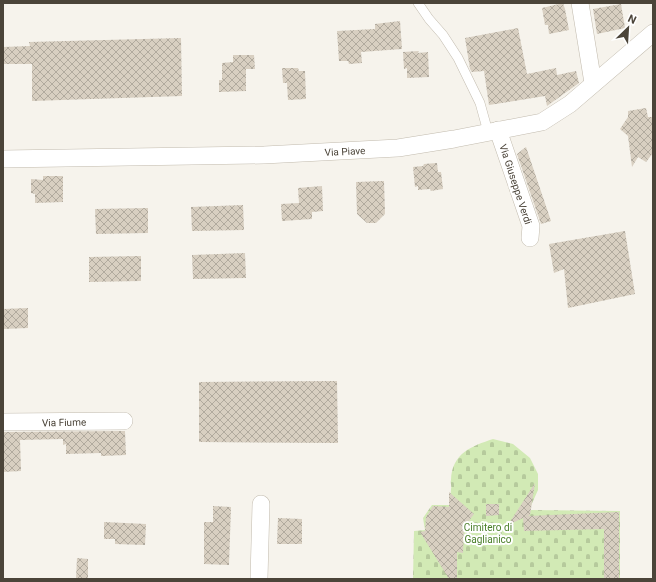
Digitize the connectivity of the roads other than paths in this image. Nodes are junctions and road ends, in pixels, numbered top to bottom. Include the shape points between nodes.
1 (418, 3) edge
2 (580, 3) edge
3 (653, 33) edge
4 (593, 84) junction
5 (493, 131) junction
6 (3, 159) edge
7 (530, 238) dead end
8 (124, 421) dead end
9 (3, 422) edge
10 (260, 504) dead end
11 (259, 579) edge

1 - 5 lane via 458,58
2 - 4 street
3 - 4 street, Via Piave
4 - 5 street, Via Piave via 570,104 542,122
5 - 6 street, Via Piave via 398,148 264,155
5 - 7 street, Via Giuseppe Verdi via 531,226
8 - 9 street, Via Fiume
10 - 11 street

